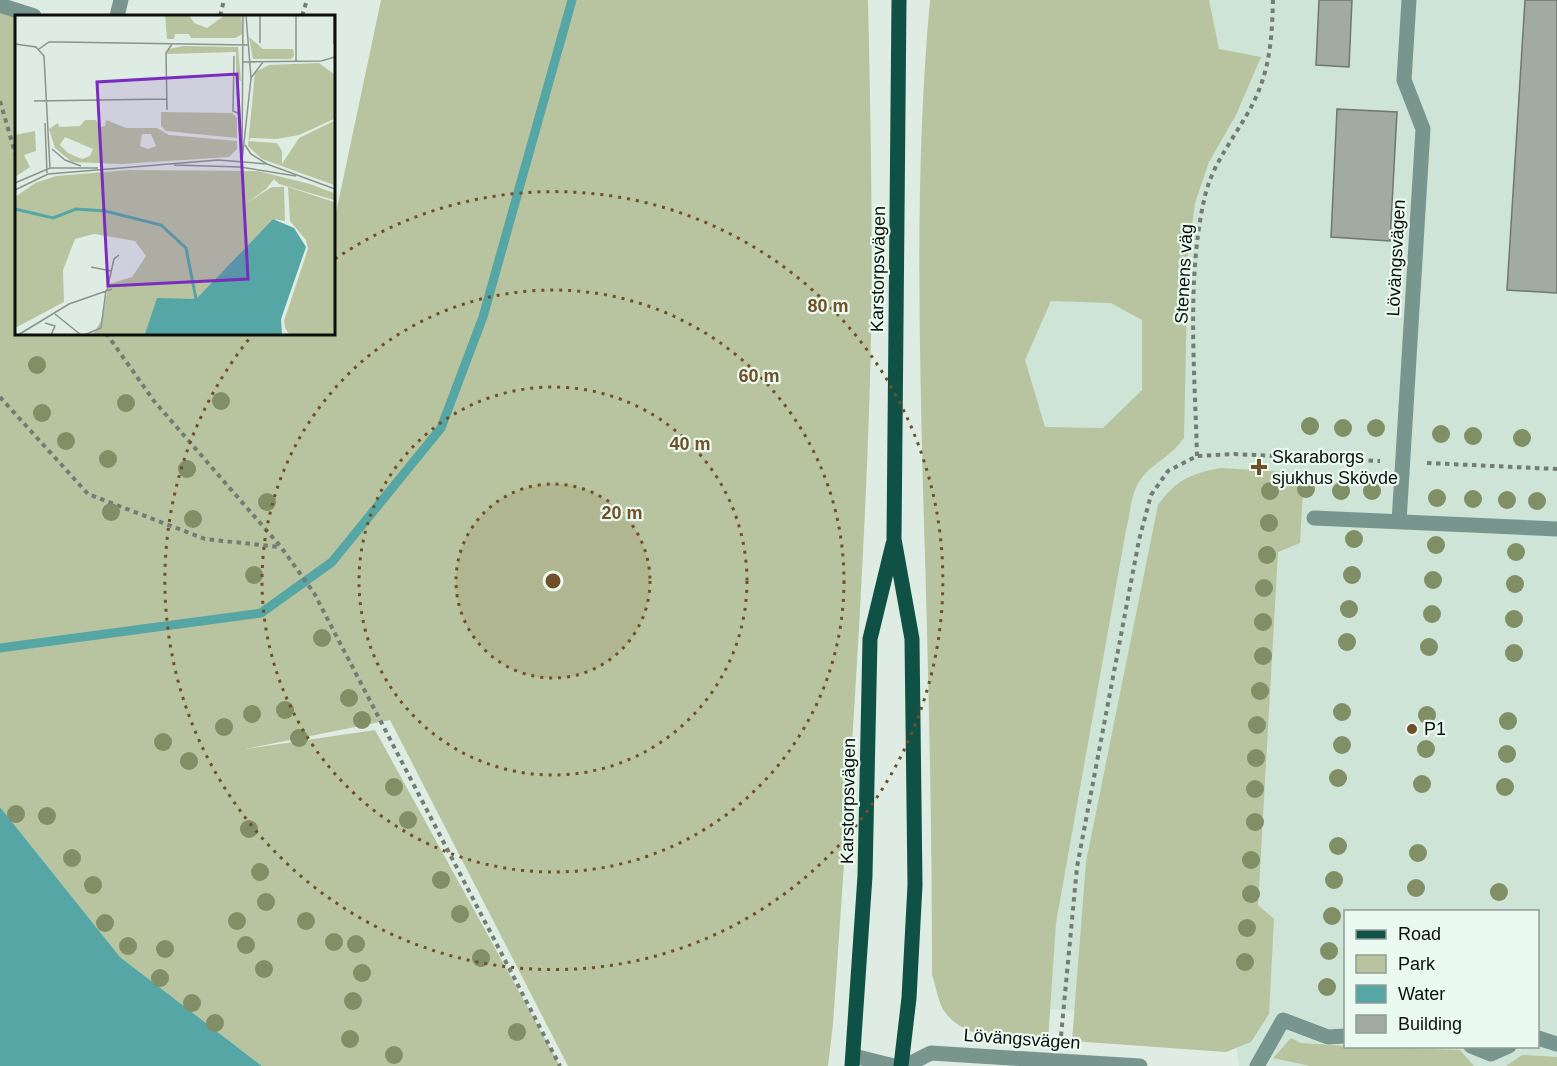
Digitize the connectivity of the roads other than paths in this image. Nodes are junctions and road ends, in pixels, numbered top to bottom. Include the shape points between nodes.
1 (121, 0) edge
2 (899, 0) edge
3 (1409, 0) edge
4 (0, 5) edge
5 (30, 15) edge
6 (117, 15) edge
7 (1314, 518) dead end
8 (1399, 522) junction
9 (1557, 529) edge
10 (894, 539) junction
11 (1344, 1036) edge
12 (1539, 1038) edge
13 (1557, 1044) edge
14 (1473, 1048) edge
15 (1508, 1048) edge
16 (1491, 1060) edge
17 (853, 1061) edge
18 (894, 1066) edge
19 (903, 1066) edge
20 (1140, 1066) edge
21 (1257, 1066) edge

1 - 6 street
2 - 10 main road, Karstorpsvägen
3 - 8 street, Lövängsvägen via 1404,80 1423,129
4 - 5 street
7 - 8 street
8 - 9 street
10 - 17 main road, Karstorpsvägen via 870,639 865,876
10 - 19 main road, Karstorpsvägen via 912,639 915,885
11 - 21 street via 1328,1037 1283,1020
12 - 13 street
14 - 16 street
15 - 16 street
17 - 18 street
19 - 20 street, Lövängsvägen via 931,1053

